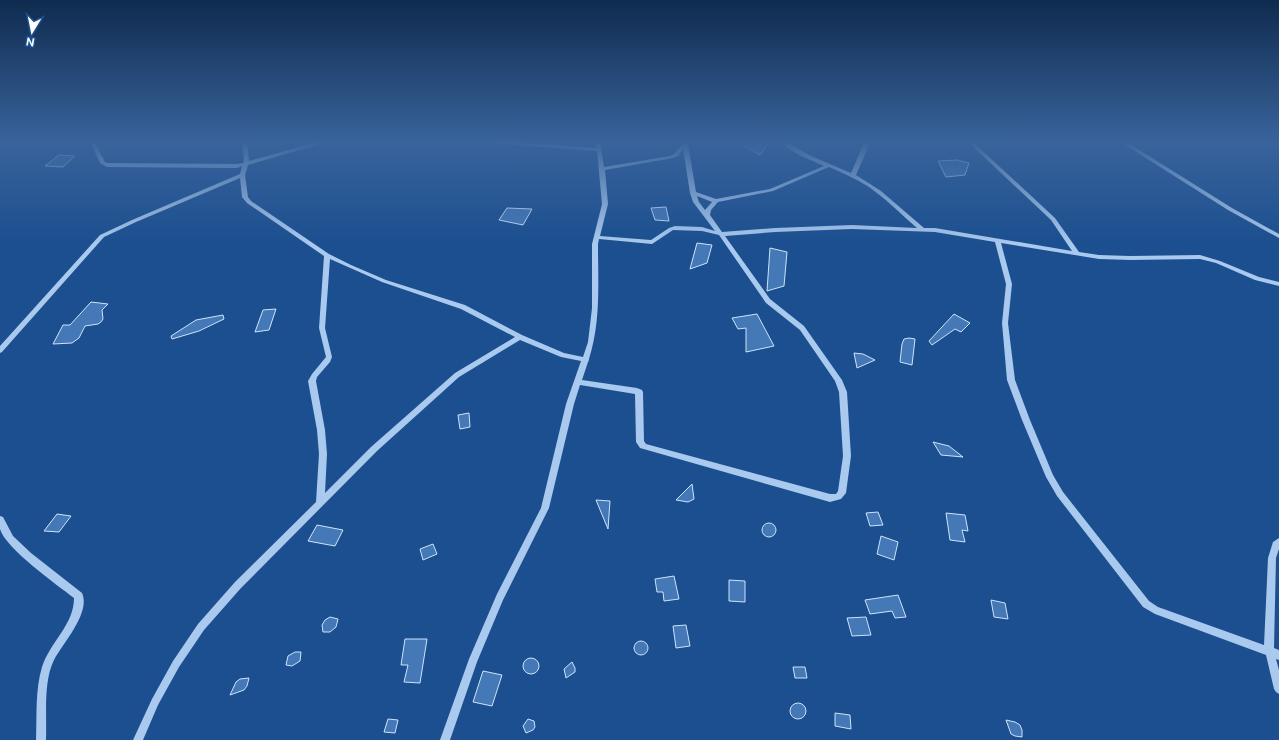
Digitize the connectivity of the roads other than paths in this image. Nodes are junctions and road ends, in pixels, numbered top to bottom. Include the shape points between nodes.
1 (242, 175) edge
2 (853, 175) edge
3 (241, 176) edge
4 (602, 176) edge
5 (691, 176) edge
6 (807, 176) edge
7 (1007, 176) edge
8 (1176, 176) edge
9 (693, 193) junction
10 (716, 201) junction
11 (706, 215) junction
12 (922, 229) junction
13 (720, 234) junction
14 (1279, 236) edge
15 (596, 237) junction
16 (997, 240) junction
17 (1077, 253) junction
18 (327, 255) junction
19 (1279, 284) edge
20 (520, 337) junction
21 (0, 350) edge
22 (586, 360) junction
23 (578, 382) junction
24 (320, 503) junction
25 (0, 520) edge
26 (1279, 542) edge
27 (1268, 650) junction
28 (1279, 655) edge
29 (1279, 689) edge
30 (41, 740) edge
31 (138, 740) edge
32 (445, 740) edge

1 - 18 street via 245,197 249,202
2 - 12 street via 893,203
3 - 21 street via 102,236
4 - 15 street via 604,204
5 - 9 street
6 - 10 street via 771,190
7 - 17 street via 1053,219
8 - 14 street via 1230,210
9 - 10 street
9 - 11 street
10 - 11 street
11 - 13 street
12 - 13 street via 852,228
12 - 16 street
13 - 15 street via 702,229 675,228 652,242
13 - 23 street via 768,301 802,328 838,380 843,392 847,456 842,493 838,497 830,498 643,446 640,442 639,392
15 - 22 street via 595,308
16 - 17 street
16 - 27 street via 1009,284 1005,322 1011,380 1050,477 1060,494 1146,604 1155,610
17 - 19 street via 1130,258 1200,257 1257,279
18 - 20 street via 384,281 463,307
18 - 24 street via 322,328 328,360 312,381 321,430
20 - 22 street via 563,355
20 - 24 street via 457,375 374,449
22 - 23 street
23 - 32 street via 570,404 545,508 500,597 472,662
24 - 31 street via 238,585 201,627 176,664
25 - 30 street via 16,545 79,596 80,604 48,664 44,677
26 - 27 street via 1272,558
27 - 28 street
27 - 29 street

